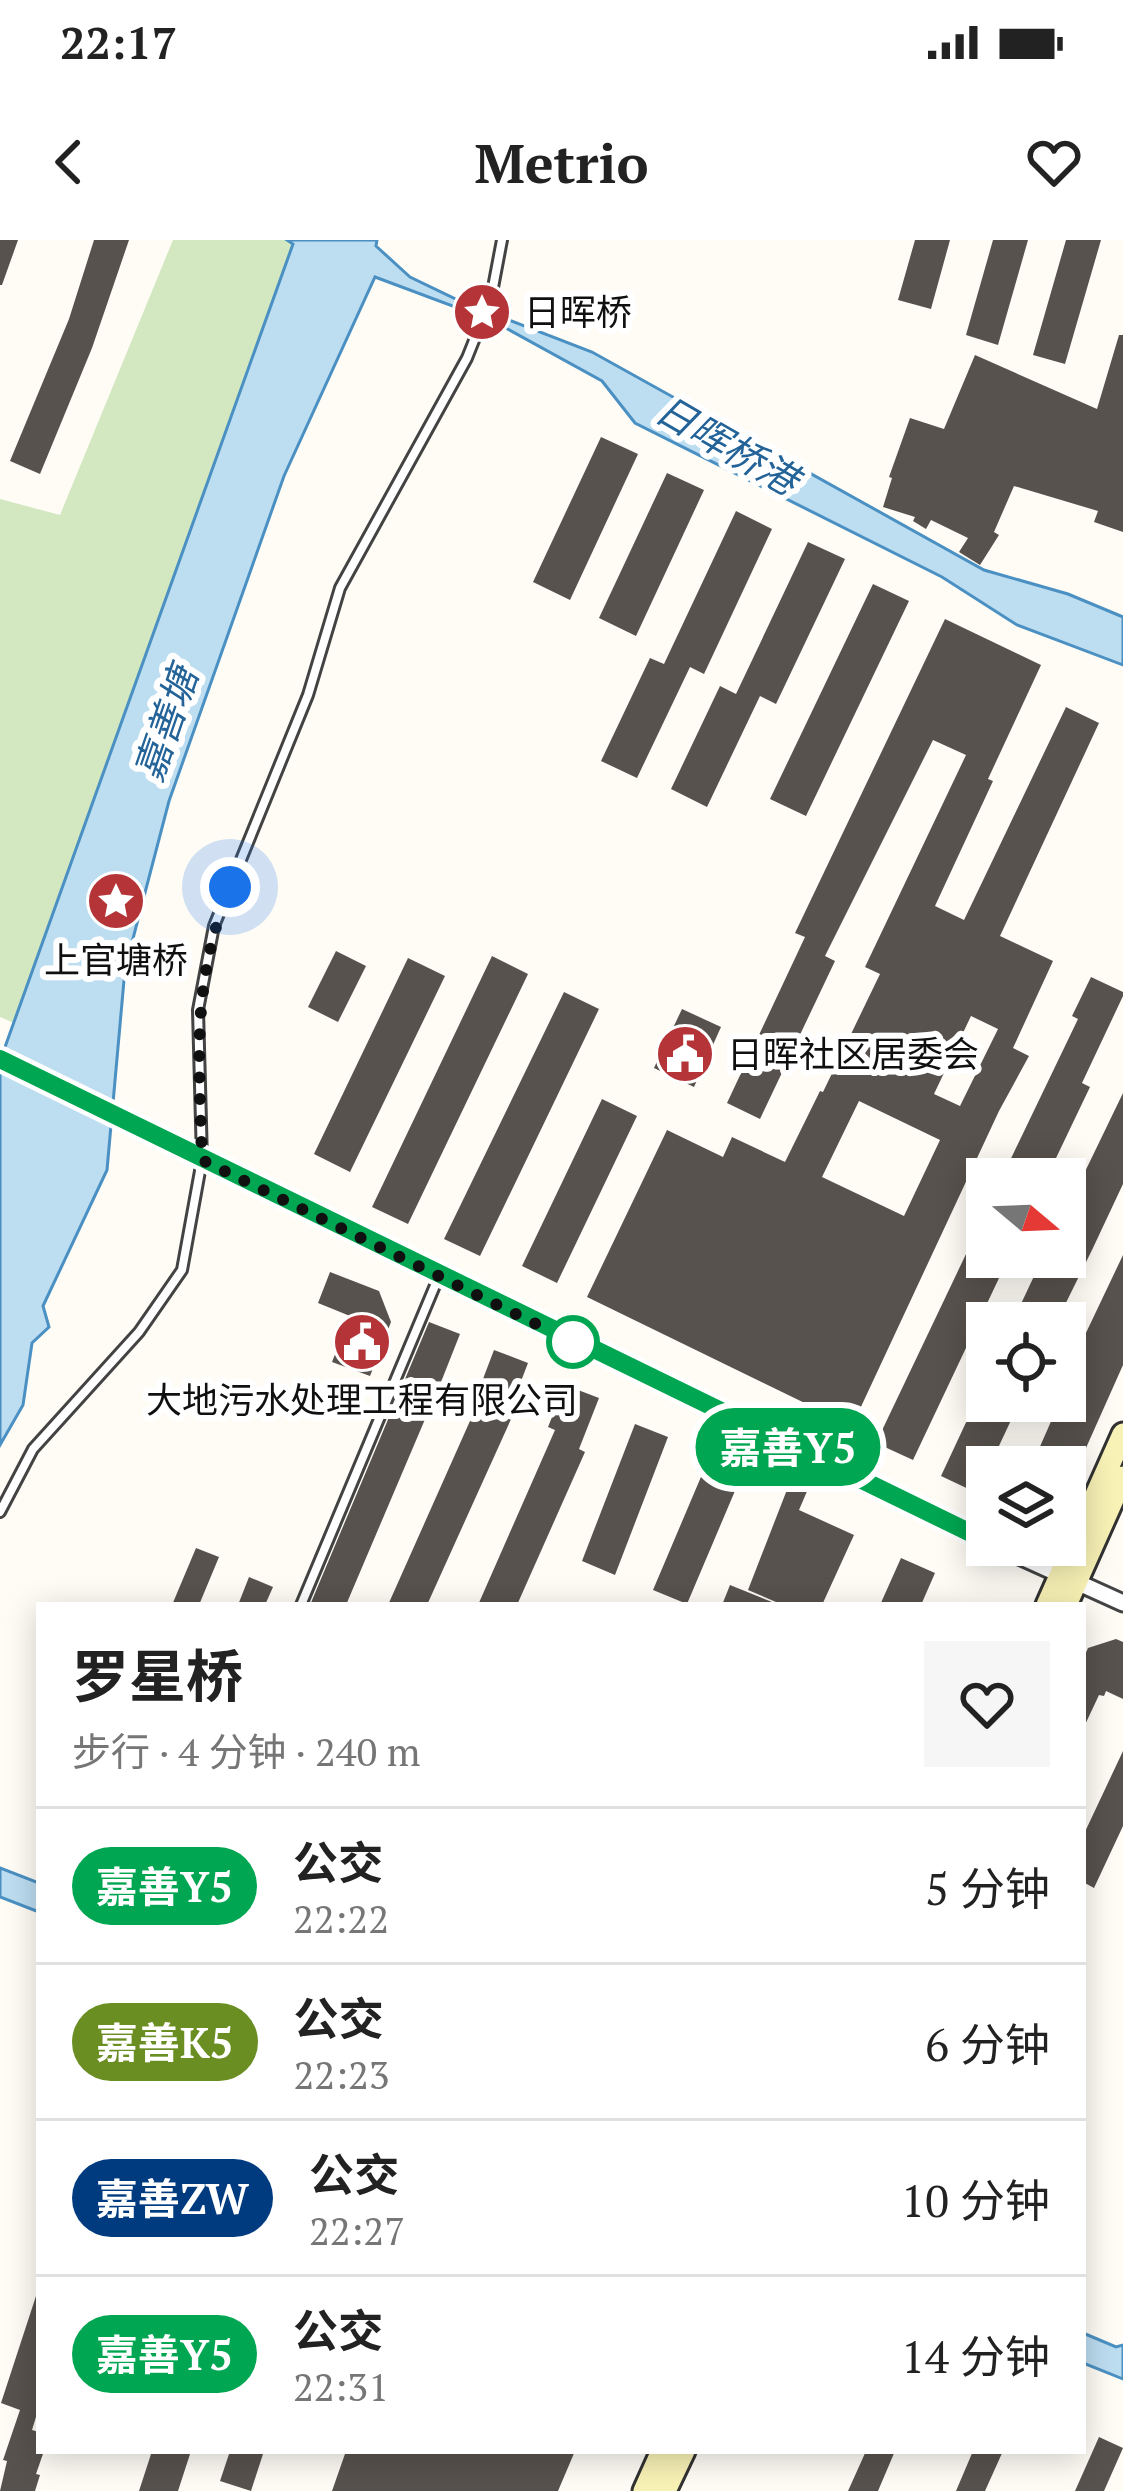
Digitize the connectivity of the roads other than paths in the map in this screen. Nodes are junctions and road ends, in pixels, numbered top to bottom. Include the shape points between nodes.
1 (502, 240) edge
2 (0, 1059) edge
3 (202, 1160) junction
4 (439, 1276) junction
5 (1123, 1434) edge
6 (1123, 1477) edge
7 (0, 1512) edge
8 (966, 1531) edge
9 (1040, 1566) edge
10 (1068, 1579) junction
11 (302, 1602) edge
12 (1049, 1602) edge
13 (1066, 1602) edge
14 (1123, 1603) edge
15 (661, 2454) edge
16 (683, 2454) edge
17 (644, 2491) edge
18 (665, 2491) edge

1 - 3 lane via 477,335 340,588 308,695 214,926 198,1010
2 - 3 street
3 - 4 street
3 - 7 lane via 182,1270 140,1332 33,1449
4 - 8 street
4 - 11 lane
5 - 10 main road
6 - 10 main road
9 - 10 street
10 - 12 main road
10 - 13 main road
10 - 14 street
15 - 17 main road
16 - 18 main road

